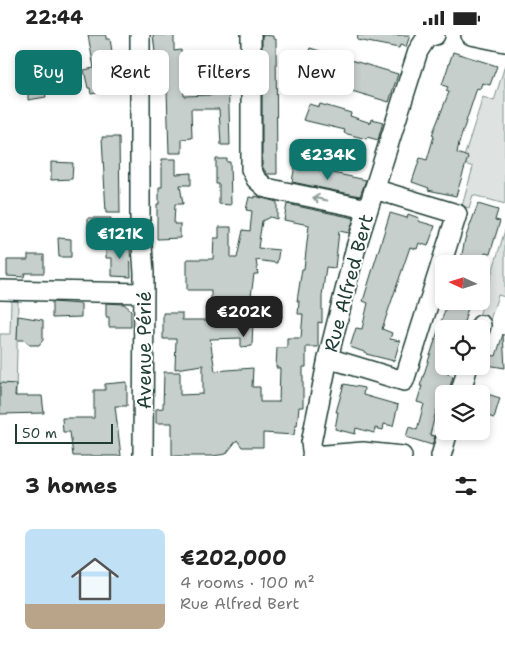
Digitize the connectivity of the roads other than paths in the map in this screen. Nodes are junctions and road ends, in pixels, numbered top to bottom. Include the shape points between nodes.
1 (140, 35) edge
2 (251, 35) edge
3 (471, 35) edge
4 (429, 36) edge
5 (505, 42) edge
6 (374, 189) junction
7 (368, 209) junction
8 (0, 291) edge
9 (144, 293) junction
10 (328, 358) junction
11 (445, 440) edge
12 (143, 456) edge
13 (313, 456) edge
14 (402, 456) edge
15 (440, 456) edge

1 - 9 street, Avenue Périé via 140,218
7 -> 2 street via 266,188 256,179 251,169
3 - 5 street
4 - 6 street, Rue Alfred Bert via 418,51
6 - 7 street, Rue Alfred Bert
6 - 10 street via 457,214 404,381
7 - 10 street, Rue Alfred Bert
8 - 9 street
9 - 12 street, Avenue Périé
10 - 13 street, Rue Alfred Bert via 311,443
11 - 15 street
13 - 14 street via 363,452

